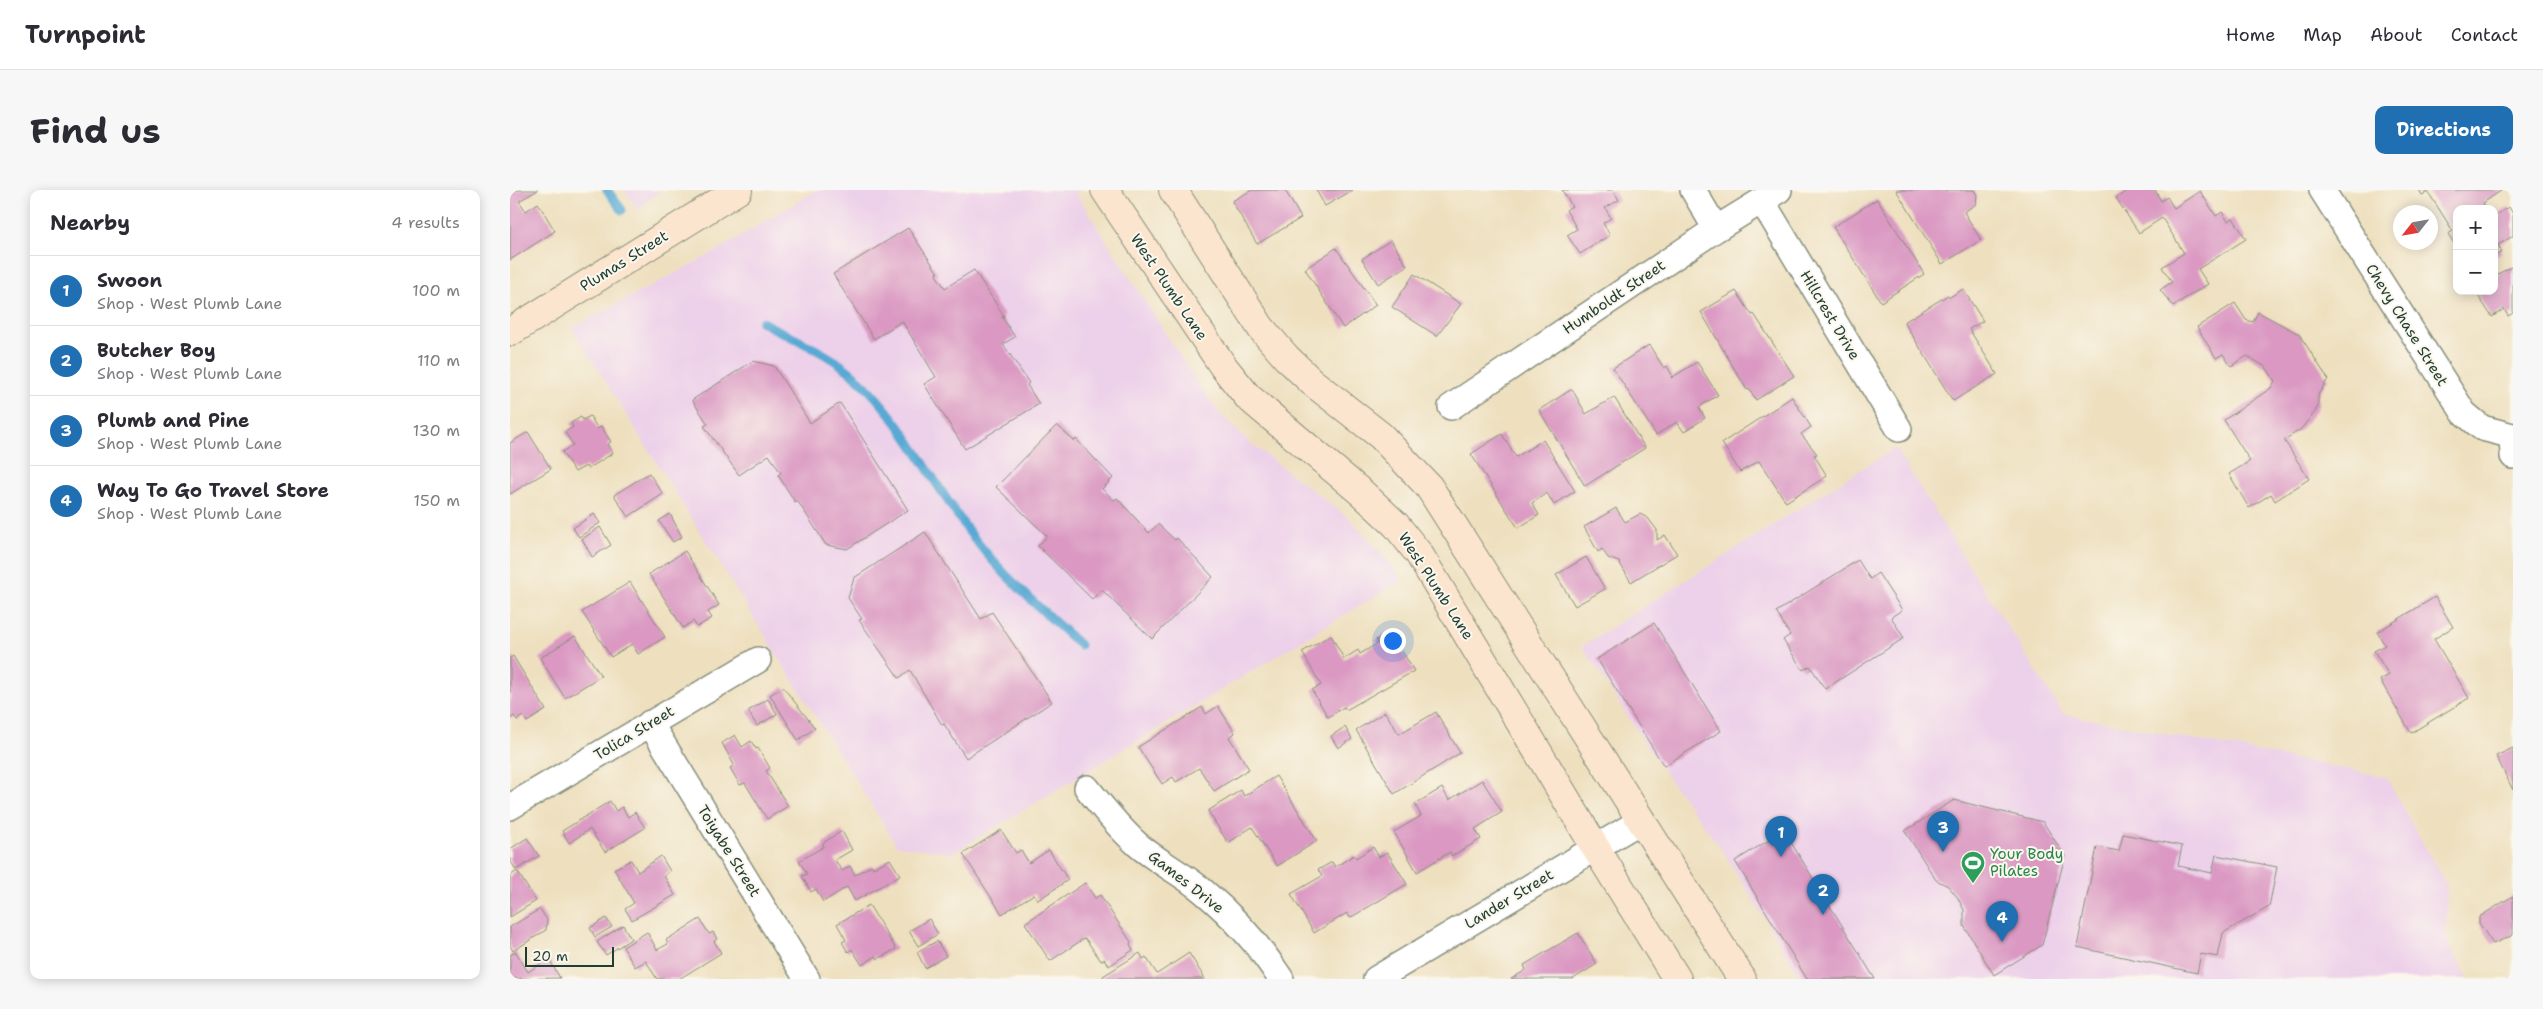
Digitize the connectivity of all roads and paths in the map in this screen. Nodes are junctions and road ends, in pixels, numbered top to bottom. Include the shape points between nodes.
1 (738, 190) edge
2 (1105, 190) edge
3 (1173, 190) edge
4 (1693, 190) edge
5 (2322, 190) edge
6 (1770, 196) edge
7 (1716, 229) junction
8 (510, 332) edge
9 (1451, 407) dead end
10 (1899, 429) dead end
11 (2513, 443) edge
12 (758, 660) dead end
13 (650, 723) junction
14 (1087, 788) dead end
15 (510, 807) edge
16 (1642, 820) junction
17 (1595, 847) junction
18 (807, 979) edge
19 (1282, 979) edge
20 (1376, 979) edge
21 (1677, 979) edge
22 (1742, 979) edge

1 - 8 main road, Plumas Street
2 - 17 main road, West Plumb Lane via 1223,366 1248,397 1363,494 1396,525 1419,554
3 - 16 main road via 1273,343 1312,382 1381,436 1429,487
4 - 7 street
5 - 11 street, Chevy Chase Street via 2464,413 2482,428
6 - 7 street, Humboldt Street
6 - 10 street, Hillcrest Drive
7 - 9 street, Humboldt Street
12 - 13 street, Tolica Street
13 - 15 street, Tolica Street
13 - 18 street, Toiyabe Street
14 - 19 street, Games Drive via 1112,820 1139,846 1203,891 1235,921
16 - 17 street, Lander Street
16 - 22 main road
17 - 20 street, Lander Street
17 - 21 main road, West Plumb Lane

